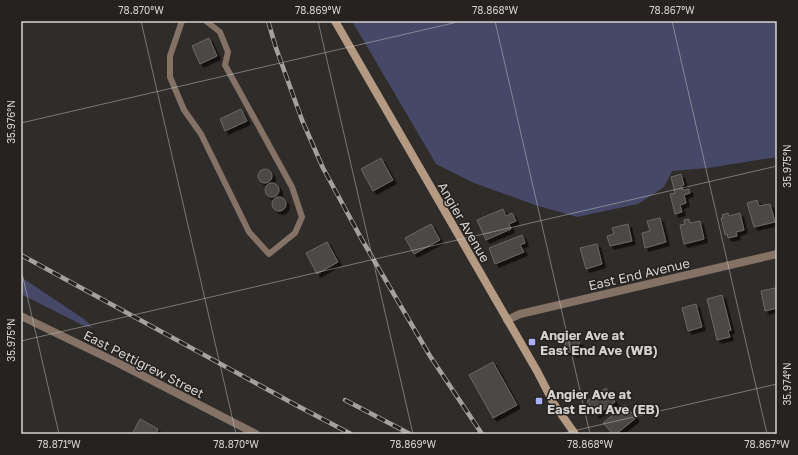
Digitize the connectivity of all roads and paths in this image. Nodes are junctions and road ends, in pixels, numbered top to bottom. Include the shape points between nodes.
1 (182, 21) edge
2 (206, 21) edge
3 (335, 21) edge
4 (777, 254) edge
5 (21, 316) edge
6 (507, 320) junction
7 (256, 434) edge
8 (574, 434) edge

1 - 2 lane via 170,56 170,77 184,110 201,134 249,232 269,254 295,233 302,217 292,188 225,65 228,52 220,32
3 - 6 main road, Angier Avenue
4 - 6 street, East End Avenue via 520,314
5 - 7 street, East Pettigrew Street
6 - 8 main road, Angier Avenue via 554,404

